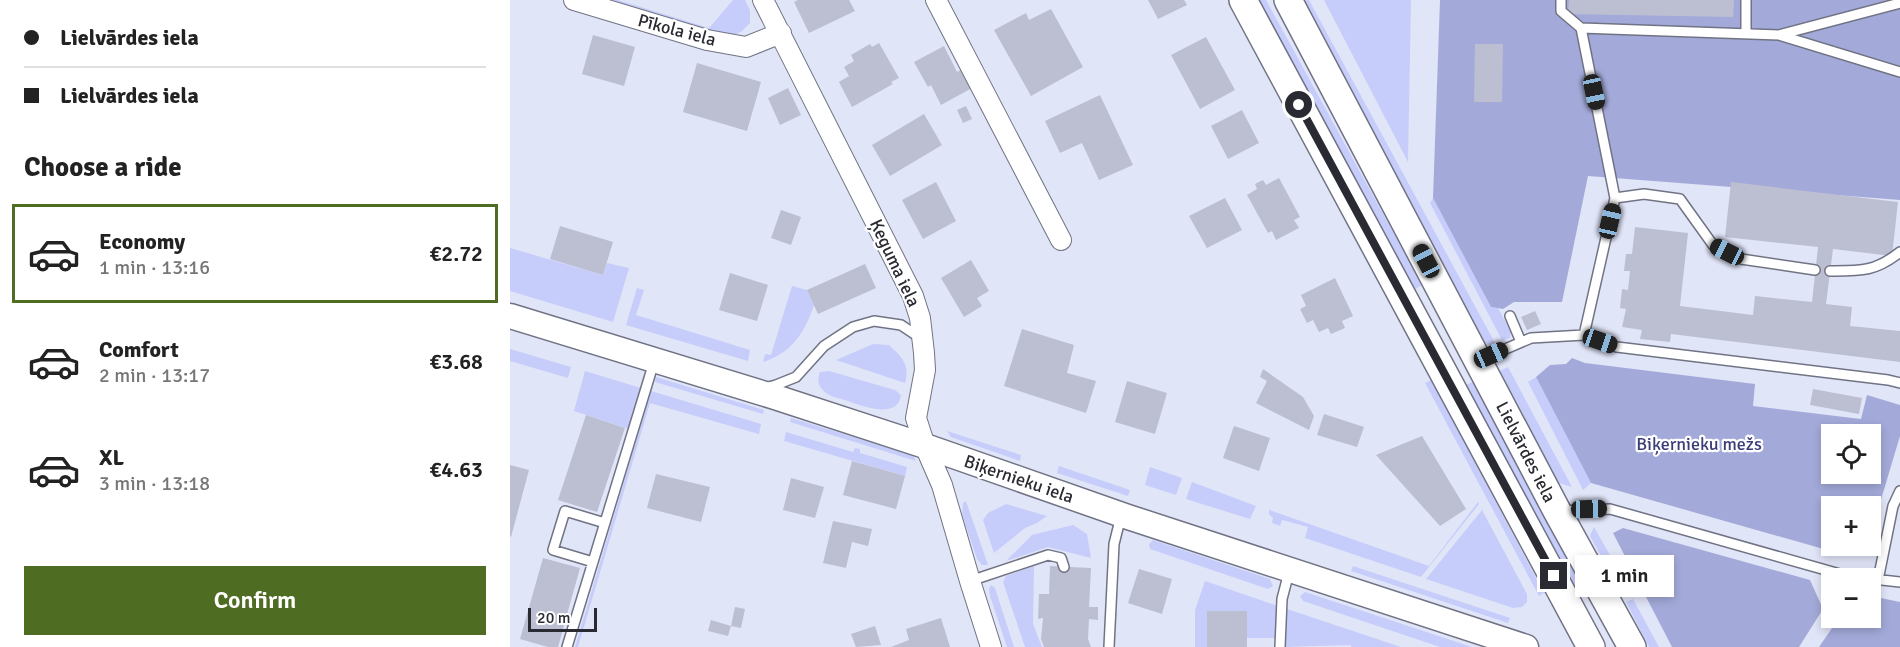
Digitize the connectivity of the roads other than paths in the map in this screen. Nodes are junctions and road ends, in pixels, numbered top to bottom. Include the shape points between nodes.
1 (574, 0) edge
2 (764, 0) edge
3 (936, 0) edge
4 (1243, 0) edge
5 (1288, 0) edge
6 (1561, 0) edge
7 (1746, 0) edge
8 (1900, 3) edge
9 (1581, 28) junction
10 (781, 33) junction
11 (1746, 34) junction
12 (1779, 35) junction
13 (1900, 72) edge
14 (1615, 198) junction
15 (1061, 240) dead end
16 (1900, 252) edge
17 (1815, 270) dead end
18 (1830, 271) dead end
19 (510, 316) edge
20 (1509, 316) dead end
21 (1584, 335) junction
22 (924, 340) junction
23 (1521, 342) junction
24 (654, 360) junction
25 (1479, 361) junction
26 (1447, 376) junction
27 (1900, 383) edge
28 (750, 390) junction
29 (925, 446) junction
30 (1900, 491) edge
31 (1557, 511) junction
32 (1122, 515) junction
33 (605, 523) junction
34 (593, 562) junction
35 (1064, 567) dead end
36 (1876, 568) edge
37 (1821, 569) edge
38 (1290, 570) junction
39 (1881, 580) edge
40 (970, 581) junction
41 (1900, 582) edge
42 (1490, 641) edge
43 (567, 647) edge
44 (991, 647) edge
45 (1109, 647) edge
46 (1280, 647) edge
47 (1526, 647) edge
48 (1592, 647) edge
49 (1632, 647) edge

1 - 10 street, Pīkola iela via 707,40 746,47
2 - 10 street, Ķeguma iela
3 - 15 street
4 - 26 main road, Lielvārdes iela
5 - 25 main road, Lielvārdes iela
6 - 9 lane via 1561,11
7 - 11 lane
8 - 12 lane
9 - 11 lane
9 - 14 lane
10 - 22 street, Ķeguma iela via 909,288
11 - 12 lane
12 - 13 lane
14 - 17 lane via 1644,194 1680,199 1713,245 1741,259
14 - 21 lane
16 - 18 lane via 1865,271
19 - 24 street, Biķernieku iela
20 - 23 lane
21 - 23 lane
21 - 27 lane via 1617,347
22 - 28 lane via 901,325 874,321 853,327 825,346 795,377
22 - 29 street, Ķeguma iela via 925,370 916,418
23 - 25 lane
24 - 28 street, Biķernieku iela
24 - 33 lane
25 - 26 main road
25 - 31 main road, Lielvārdes iela
26 - 48 main road, Lielvārdes iela
28 - 29 street, Biķernieku iela
29 - 32 street, Biķernieku iela
29 - 40 street, Ķeguma iela via 942,485
30 - 36 lane
31 - 37 lane via 1610,509
31 - 49 main road, Lielvārdes iela
32 - 38 street, Biķernieku iela
32 - 45 lane via 1114,544
33 - 34 lane
33 - 34 lane via 564,511 553,550
34 - 43 lane
35 - 40 lane via 1061,558 1048,555
38 - 42 street, Biķernieku iela
38 - 46 lane via 1282,599
39 - 41 lane
40 - 44 street, Ķeguma iela
42 - 47 street, Biķernieku iela

